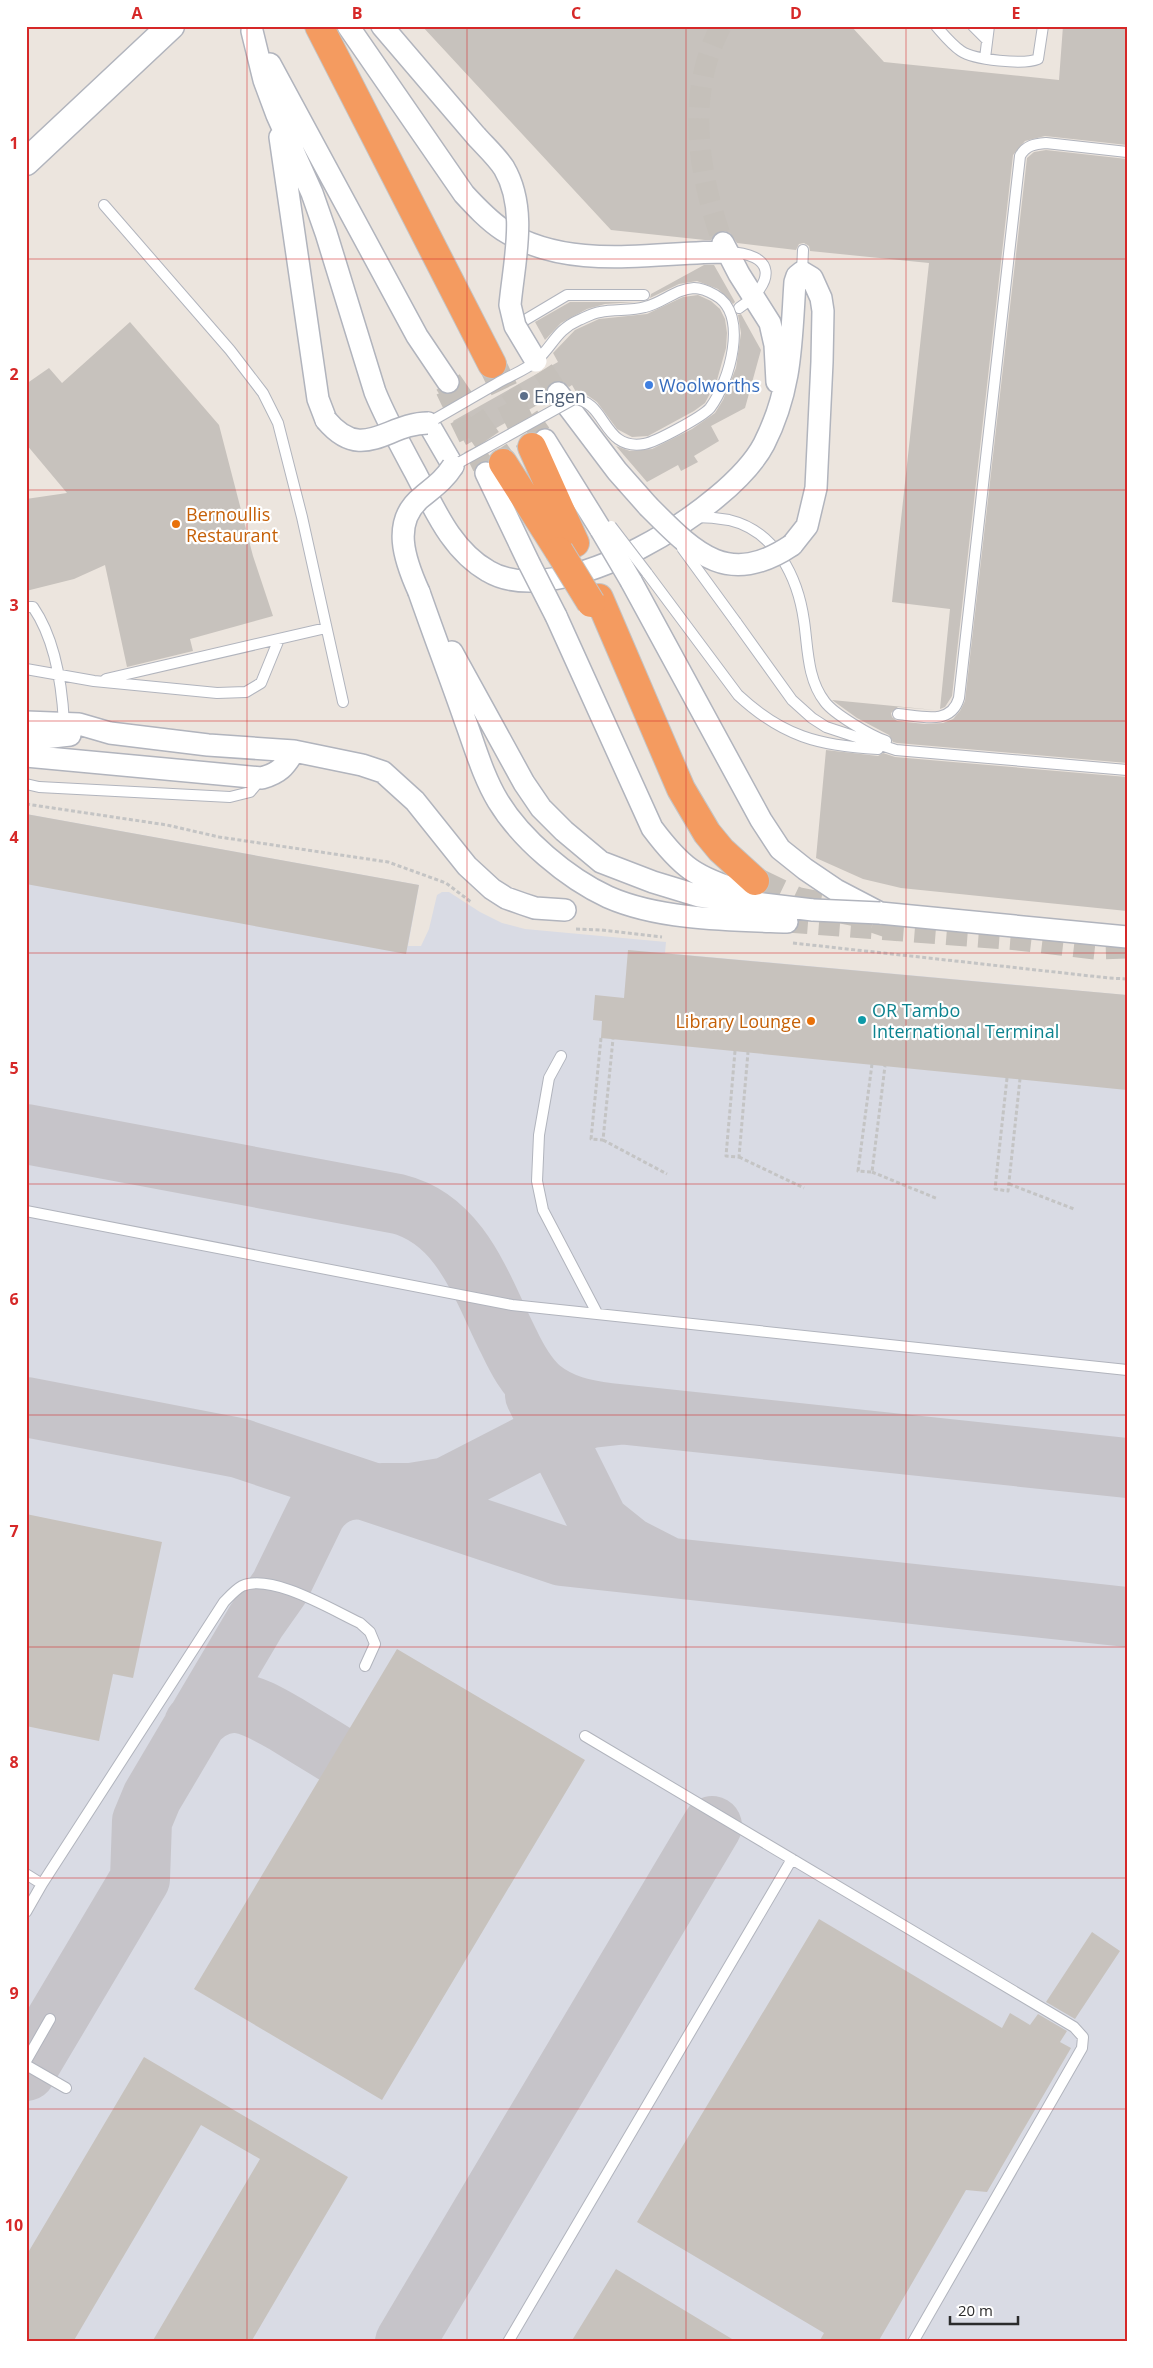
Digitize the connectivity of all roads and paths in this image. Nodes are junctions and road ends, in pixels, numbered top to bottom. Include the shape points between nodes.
1 (172, 26) edge
2 (319, 26) edge
3 (348, 26) edge
4 (382, 26) edge
5 (936, 26) edge
6 (973, 26) edge
7 (989, 26) edge
8 (1042, 26) edge
9 (250, 29) edge
10 (987, 40) junction
11 (985, 58) junction
12 (277, 115) junction
13 (1127, 152) edge
14 (26, 162) edge
15 (104, 205) dead end
16 (803, 250) dead end
17 (802, 272) junction
18 (644, 296) dead end
19 (515, 326) junction
20 (492, 364) dead end
21 (539, 366) junction
22 (447, 386) tunnel mouth
23 (562, 398) junction
24 (428, 423) junction
25 (768, 435) junction
26 (538, 444) joint
27 (453, 466) junction
28 (495, 468) joint
29 (648, 506) junction
30 (690, 517) junction
31 (567, 547) junction
32 (639, 577) junction
33 (419, 592) junction
34 (26, 607) edge
35 (326, 628) junction
36 (279, 639) junction
37 (26, 670) edge
38 (60, 674) junction
39 (94, 682) junction
40 (343, 702) dead end
41 (898, 714) dead end
42 (26, 722) edge
43 (64, 723) junction
44 (110, 733) junction
45 (26, 740) edge
46 (896, 750) junction
47 (912, 750) junction
48 (294, 751) junction
49 (26, 756) edge
50 (1127, 770) edge
51 (262, 778) junction
52 (26, 784) edge
53 (755, 881) tunnel mouth
54 (565, 910) dead end
55 (813, 910) junction
56 (880, 913) junction
57 (786, 922) tunnel mouth
58 (1127, 937) edge
59 (601, 1038) dead end
60 (613, 1039) dead end
61 (736, 1051) dead end
62 (748, 1052) dead end
63 (561, 1056) dead end
64 (872, 1064) dead end
65 (885, 1066) dead end
66 (1007, 1078) dead end
67 (1020, 1079) dead end
68 (603, 1140) junction
69 (739, 1157) junction
70 (872, 1172) junction
71 (667, 1174) dead end
72 (1009, 1184) junction
73 (804, 1188) dead end
74 (938, 1199) dead end
75 (1074, 1209) dead end
76 (26, 1211) edge
77 (597, 1314) junction
78 (1127, 1370) edge
79 (365, 1666) dead end
80 (585, 1736) dead end
81 (792, 1859) junction
82 (26, 1874) edge
83 (42, 1884) junction
84 (26, 1912) edge
85 (50, 2019) dead end
86 (26, 2061) edge
87 (26, 2065) edge
88 (66, 2088) dead end
89 (508, 2342) edge
90 (913, 2342) edge

1 - 14 street
2 - 20 highway
3 - 25 street via 458,187 482,214 504,230 549,250 582,256 725,248 746,303 770,323 777,380
4 - 19 street, bridge via 503,166 508,176 516,206 510,305
5 - 11 lane via 963,52
6 - 10 lane
7 - 10 lane
8 - 11 lane via 1038,59 1013,62
9 - 12 street
9 - 22 street
10 - 11 lane
12 - 24 street, bridge via 318,399 326,420 340,433 361,441 380,438 416,423
12 - 30 street via 312,193 385,416 443,526 465,553 486,571 511,581 568,578 616,560
13 - 41 lane via 1046,143 1034,144 1020,156 959,698 953,712 946,716
15 - 35 lane via 230,350 263,393 278,423 287,455
16 - 17 lane
17 - 25 street via 795,282 793,337 786,384
17 - 29 street, bridge via 812,278 823,312 816,488 807,526 792,545 770,558 751,565 732,565 718,562 690,546
18 - 19 lane via 574,294 562,297
19 - 21 street, bridge
21 - 23 lane, bridge via 559,332 577,321 600,312 644,308 682,290 696,288 719,297 732,316 735,336 722,386 709,409 646,444 627,445 590,404
21 - 24 lane, bridge
23 - 27 lane, bridge
23 - 29 street
24 - 27 street
25 - 30 street via 737,478
26 - 31 highway
26 - 32 street, bridge via 558,461
27 - 33 street, bridge via 444,480 411,508 406,518 402,540 404,552
28 - 31 highway
28 - 55 street, bridge via 529,563 652,828 676,858 706,880
29 - 46 lane, bridge via 792,700 826,727
30 - 47 lane via 730,520 770,544 794,578 811,671 826,703 882,740
31 - 53 highway, bridge via 620,652 693,811 721,850
32 - 46 lane via 738,695 773,724 811,740
32 - 56 street via 690,691 780,849 836,890
33 - 55 street via 524,783 541,808 601,862 698,896
33 - 57 street via 475,747 498,800 524,835 560,868 616,900 682,916
34 - 38 lane via 33,607 40,618
35 - 36 lane
35 - 40 lane
36 - 39 lane
36 - 39 lane via 261,683 246,692 217,693
37 - 38 lane
38 - 39 lane
38 - 43 lane
42 - 43 street
43 - 44 street
44 - 45 street
44 - 48 street
46 - 47 lane
47 - 50 lane
48 - 51 street via 277,773
48 - 54 street via 383,772 415,801 467,866 492,889 529,906
49 - 51 street
51 - 52 lane via 250,792 230,797
55 - 56 street, bridge
56 - 58 street
59 - 68 path, bridge via 591,1139
60 - 68 path, bridge
61 - 69 path, bridge via 726,1156
62 - 69 path, bridge
63 - 77 lane via 549,1078 539,1135 537,1181 543,1210
64 - 70 path, bridge via 858,1171
65 - 70 path, bridge
66 - 72 path, bridge via 995,1189 1008,1191
67 - 72 path, bridge
68 - 71 path
69 - 73 path
70 - 74 path
72 - 75 path
76 - 77 lane via 512,1305
77 - 78 lane
79 - 83 lane via 375,1644 370,1632 360,1624 274,1585 253,1583 237,1589 224,1602
80 - 81 lane
81 - 89 lane
81 - 90 lane via 1074,2027 1083,2037 1082,2048
82 - 83 lane
83 - 84 lane
85 - 86 lane
87 - 88 lane

